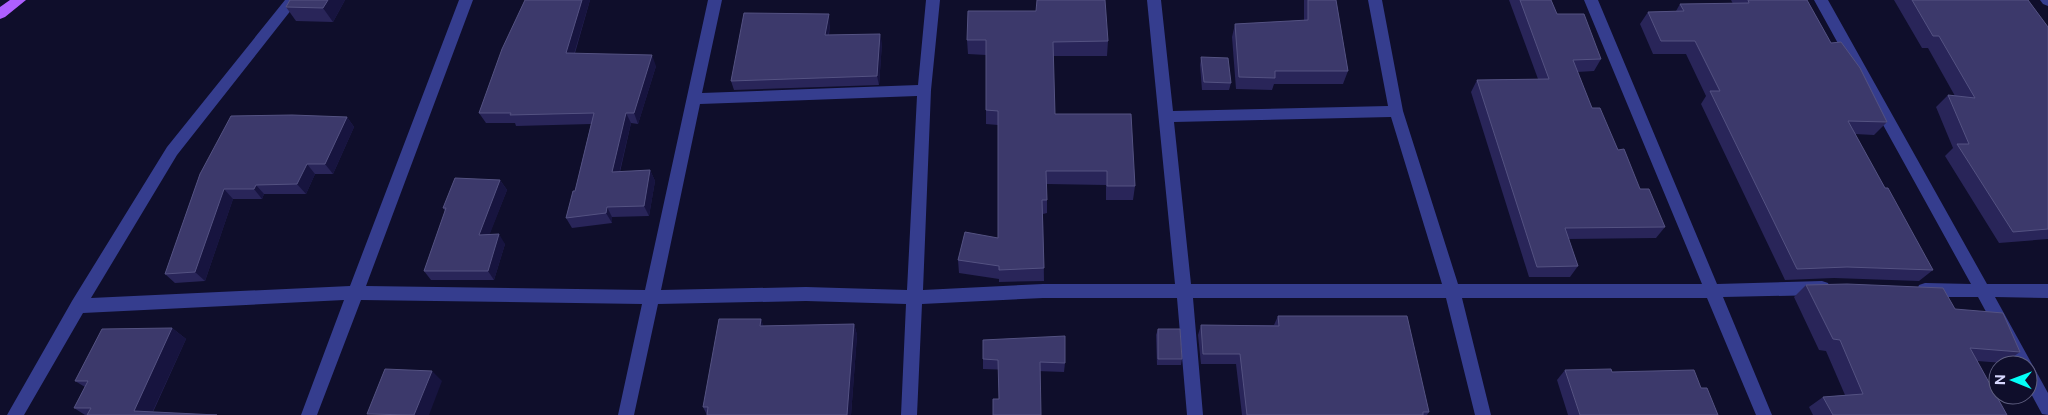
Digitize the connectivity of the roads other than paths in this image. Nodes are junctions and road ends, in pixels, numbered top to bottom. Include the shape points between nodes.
1 (19, 0) edge
2 (292, 0) edge
3 (466, 0) edge
4 (715, 0) edge
5 (933, 0) edge
6 (1154, 0) edge
7 (1375, 0) edge
8 (1591, 0) edge
9 (1821, 0) edge
10 (0, 14) edge
11 (924, 90) junction
12 (692, 99) junction
13 (1396, 112) junction
14 (1167, 117) junction
15 (1834, 288) edge
16 (1909, 290) edge
17 (2048, 290) edge
18 (1184, 291) junction
19 (1452, 291) junction
20 (1712, 291) junction
21 (1984, 292) junction
22 (355, 293) junction
23 (651, 297) junction
24 (916, 297) junction
25 (78, 306) junction
26 (2019, 355) edge
27 (2038, 390) edge
28 (2048, 409) edge
29 (15, 415) edge
30 (309, 415) edge
31 (626, 415) edge
32 (909, 415) edge
33 (1194, 415) edge
34 (1483, 415) edge
35 (1764, 415) edge

1 - 10 main road
2 - 25 street via 172,151
3 - 22 street
4 - 12 street
5 - 11 street
6 - 14 street
7 - 13 street
8 - 20 street
9 - 21 street
11 - 12 street
11 - 24 street
12 - 23 street
13 - 14 street
13 - 19 street
14 - 18 street
15 - 20 street
16 - 21 street
17 - 21 street
18 - 19 street
18 - 24 street via 1043,291
18 - 33 street
19 - 20 street
19 - 34 street
20 - 35 street
21 - 26 street
22 - 23 street
22 - 25 street
22 - 30 street
23 - 24 street via 806,294
23 - 31 street
24 - 32 street
25 - 29 street
27 - 28 street

